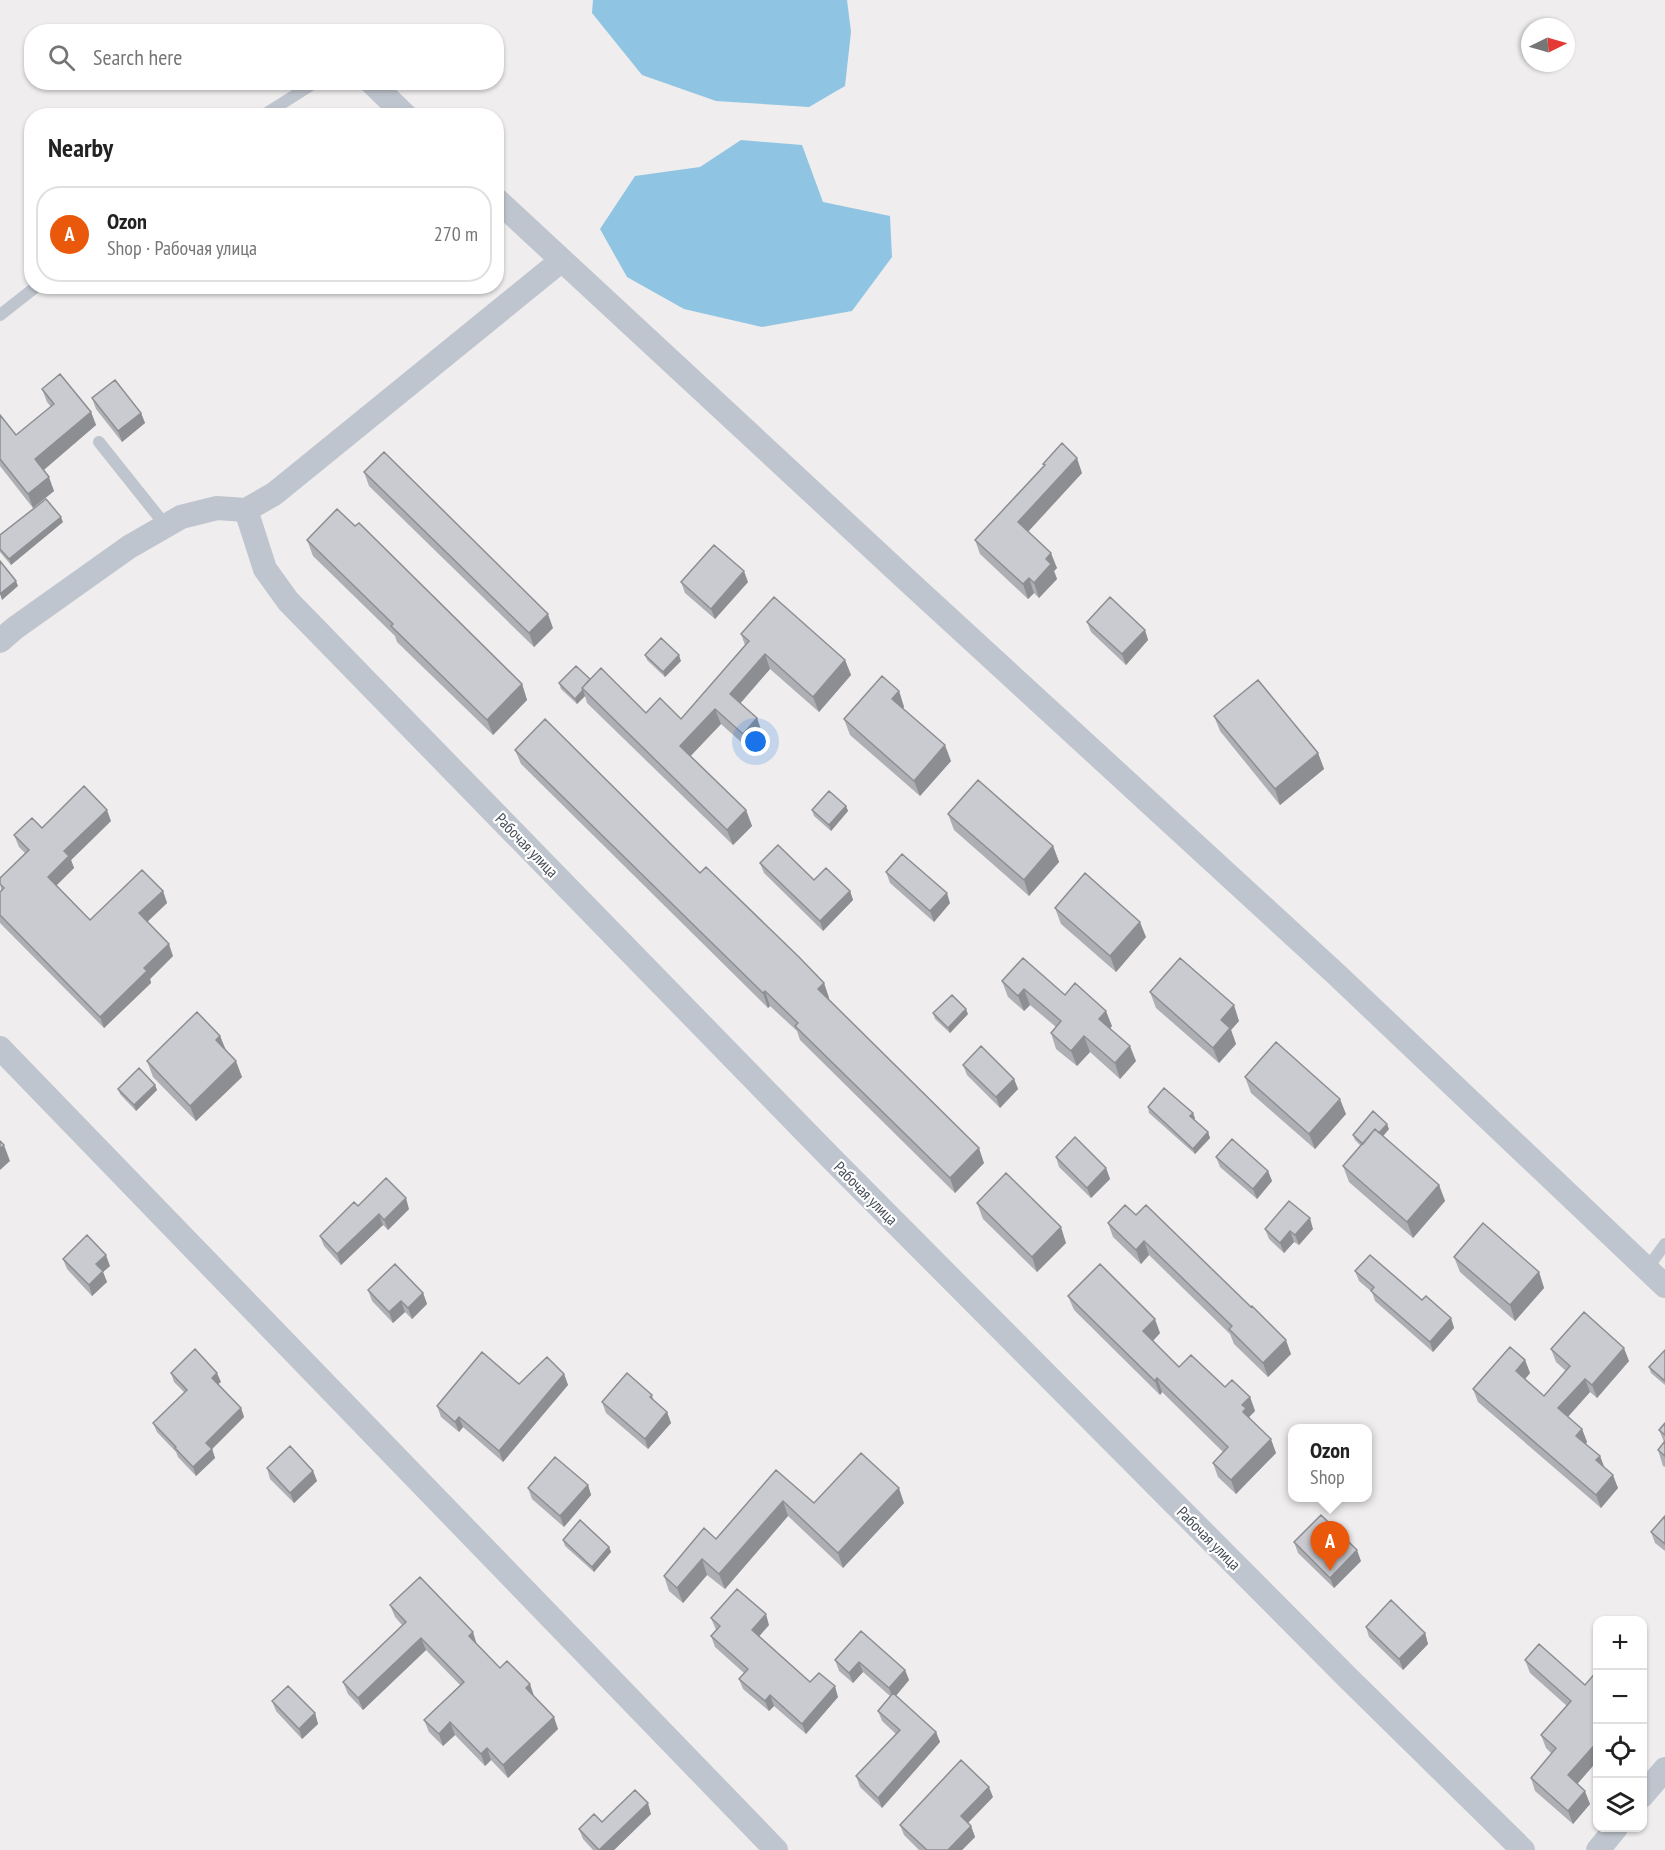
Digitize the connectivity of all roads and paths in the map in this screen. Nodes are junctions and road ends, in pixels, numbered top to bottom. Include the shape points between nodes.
1 (303, 90) edge
2 (379, 90) edge
3 (275, 108) edge
4 (398, 108) edge
5 (504, 206) edge
6 (562, 260) junction
7 (28, 294) edge
8 (0, 315) edge
9 (99, 442) dead end
10 (246, 510) junction
11 (166, 526) junction
12 (0, 641) edge
13 (0, 1048) edge
14 (1665, 1244) edge
15 (1647, 1269) junction
16 (1665, 1286) edge
17 (1665, 1770) edge
18 (1647, 1790) edge
19 (1612, 1832) edge
20 (776, 1850) edge
21 (1523, 1850) edge
22 (1598, 1850) edge

1 - 3 lane
2 - 4 street
5 - 6 street
6 - 10 street via 274,494
6 - 15 street via 1328,966
7 - 8 lane
9 - 11 lane
10 - 11 street via 218,508 181,517
10 - 21 street, Рабочая улица via 265,569 288,601 841,1167
11 - 12 street via 129,547
13 - 20 street
14 - 15 lane
15 - 16 street
17 - 18 street
19 - 22 street

